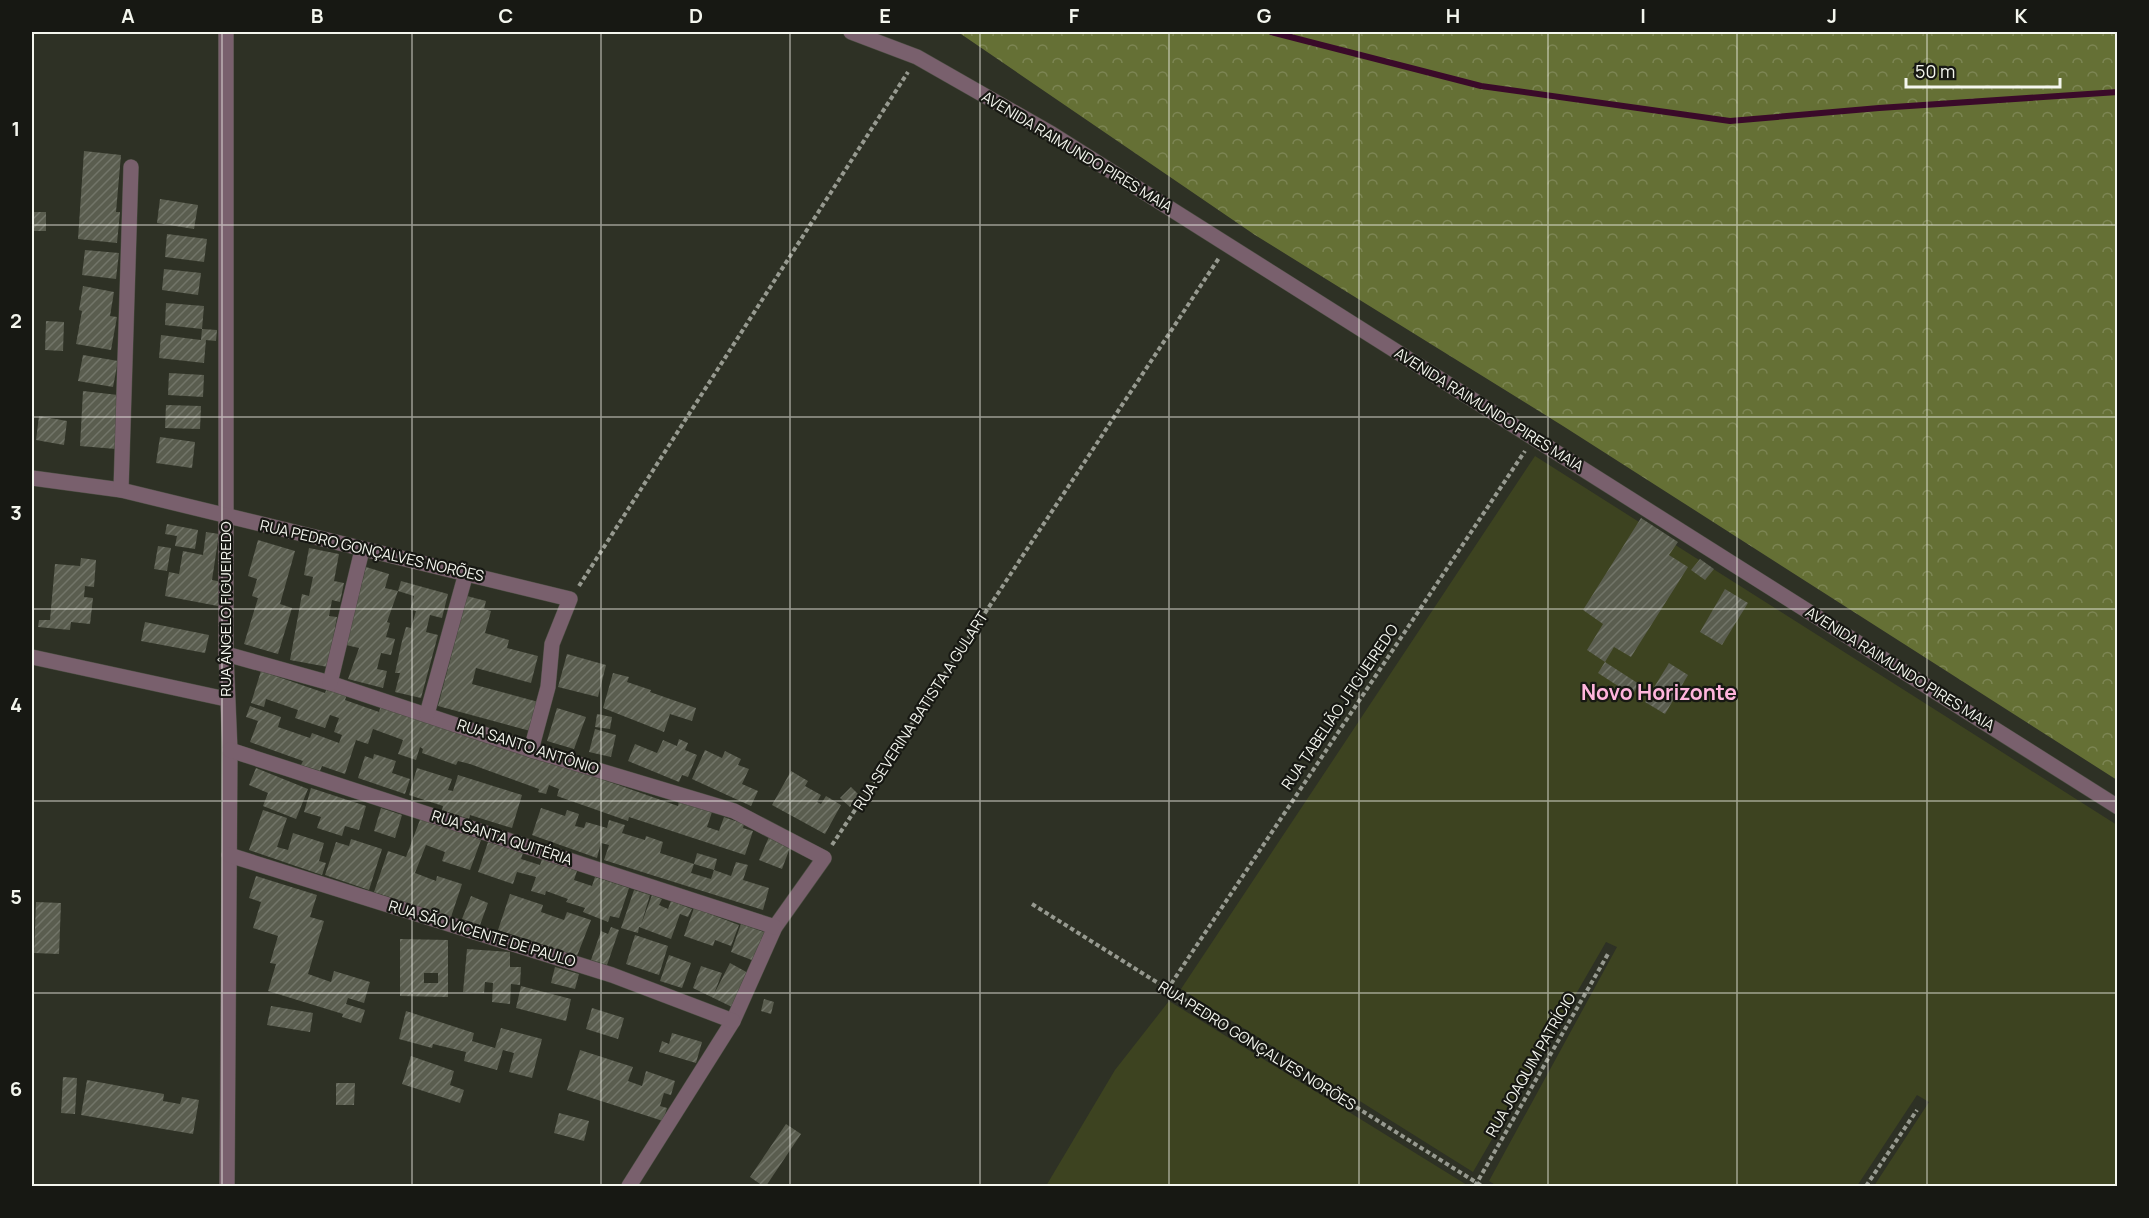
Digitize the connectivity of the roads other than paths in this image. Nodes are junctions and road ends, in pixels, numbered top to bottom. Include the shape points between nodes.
1 (226, 32) edge
2 (851, 32) edge
3 (131, 167) dead end
4 (32, 478) edge
5 (121, 490) junction
6 (225, 517) junction
7 (362, 550) junction
8 (466, 573) junction
9 (226, 654) junction
10 (32, 657) edge
11 (330, 683) junction
12 (226, 699) junction
13 (428, 714) junction
14 (230, 750) junction
15 (531, 750) junction
16 (2118, 807) edge
17 (229, 855) junction
18 (775, 927) junction
19 (734, 1021) junction
20 (227, 1186) edge
21 (629, 1186) edge

1 - 6 street, RUA ÂNGELO FIGUEIREDO
2 - 16 street, AVENIDA RAIMUNDO PIRES MAIA via 917,57 1052,134
3 - 5 street
4 - 5 street, RUA PEDRO GONÇALVES NORÕES
5 - 6 street, RUA PEDRO GONÇALVES NORÕES
6 - 7 street, RUA PEDRO GONÇALVES NORÕES
6 - 9 street, RUA ÂNGELO FIGUEIREDO
7 - 8 street, RUA PEDRO GONÇALVES NORÕES
7 - 11 street
8 - 13 street
8 - 15 street, RUA PEDRO GONÇALVES NORÕES via 570,599 552,644 548,687
9 - 11 street, RUA SANTO ANTÔNIO
9 - 12 street, RUA ÂNGELO FIGUEIREDO
10 - 12 street
11 - 13 street, RUA SANTO ANTÔNIO
12 - 14 street, RUA ÂNGELO FIGUEIREDO
13 - 15 street, RUA SANTO ANTÔNIO
14 - 17 street, RUA ÂNGELO FIGUEIREDO
14 - 18 street, RUA SANTA QUITÉRIA
15 - 18 street, RUA SANTO ANTÔNIO via 734,812 824,858
17 - 19 street, RUA SÃO VICENTE DE PAULO via 612,975
17 - 20 street, RUA ÂNGELO FIGUEIREDO
18 - 19 street
19 - 21 street

